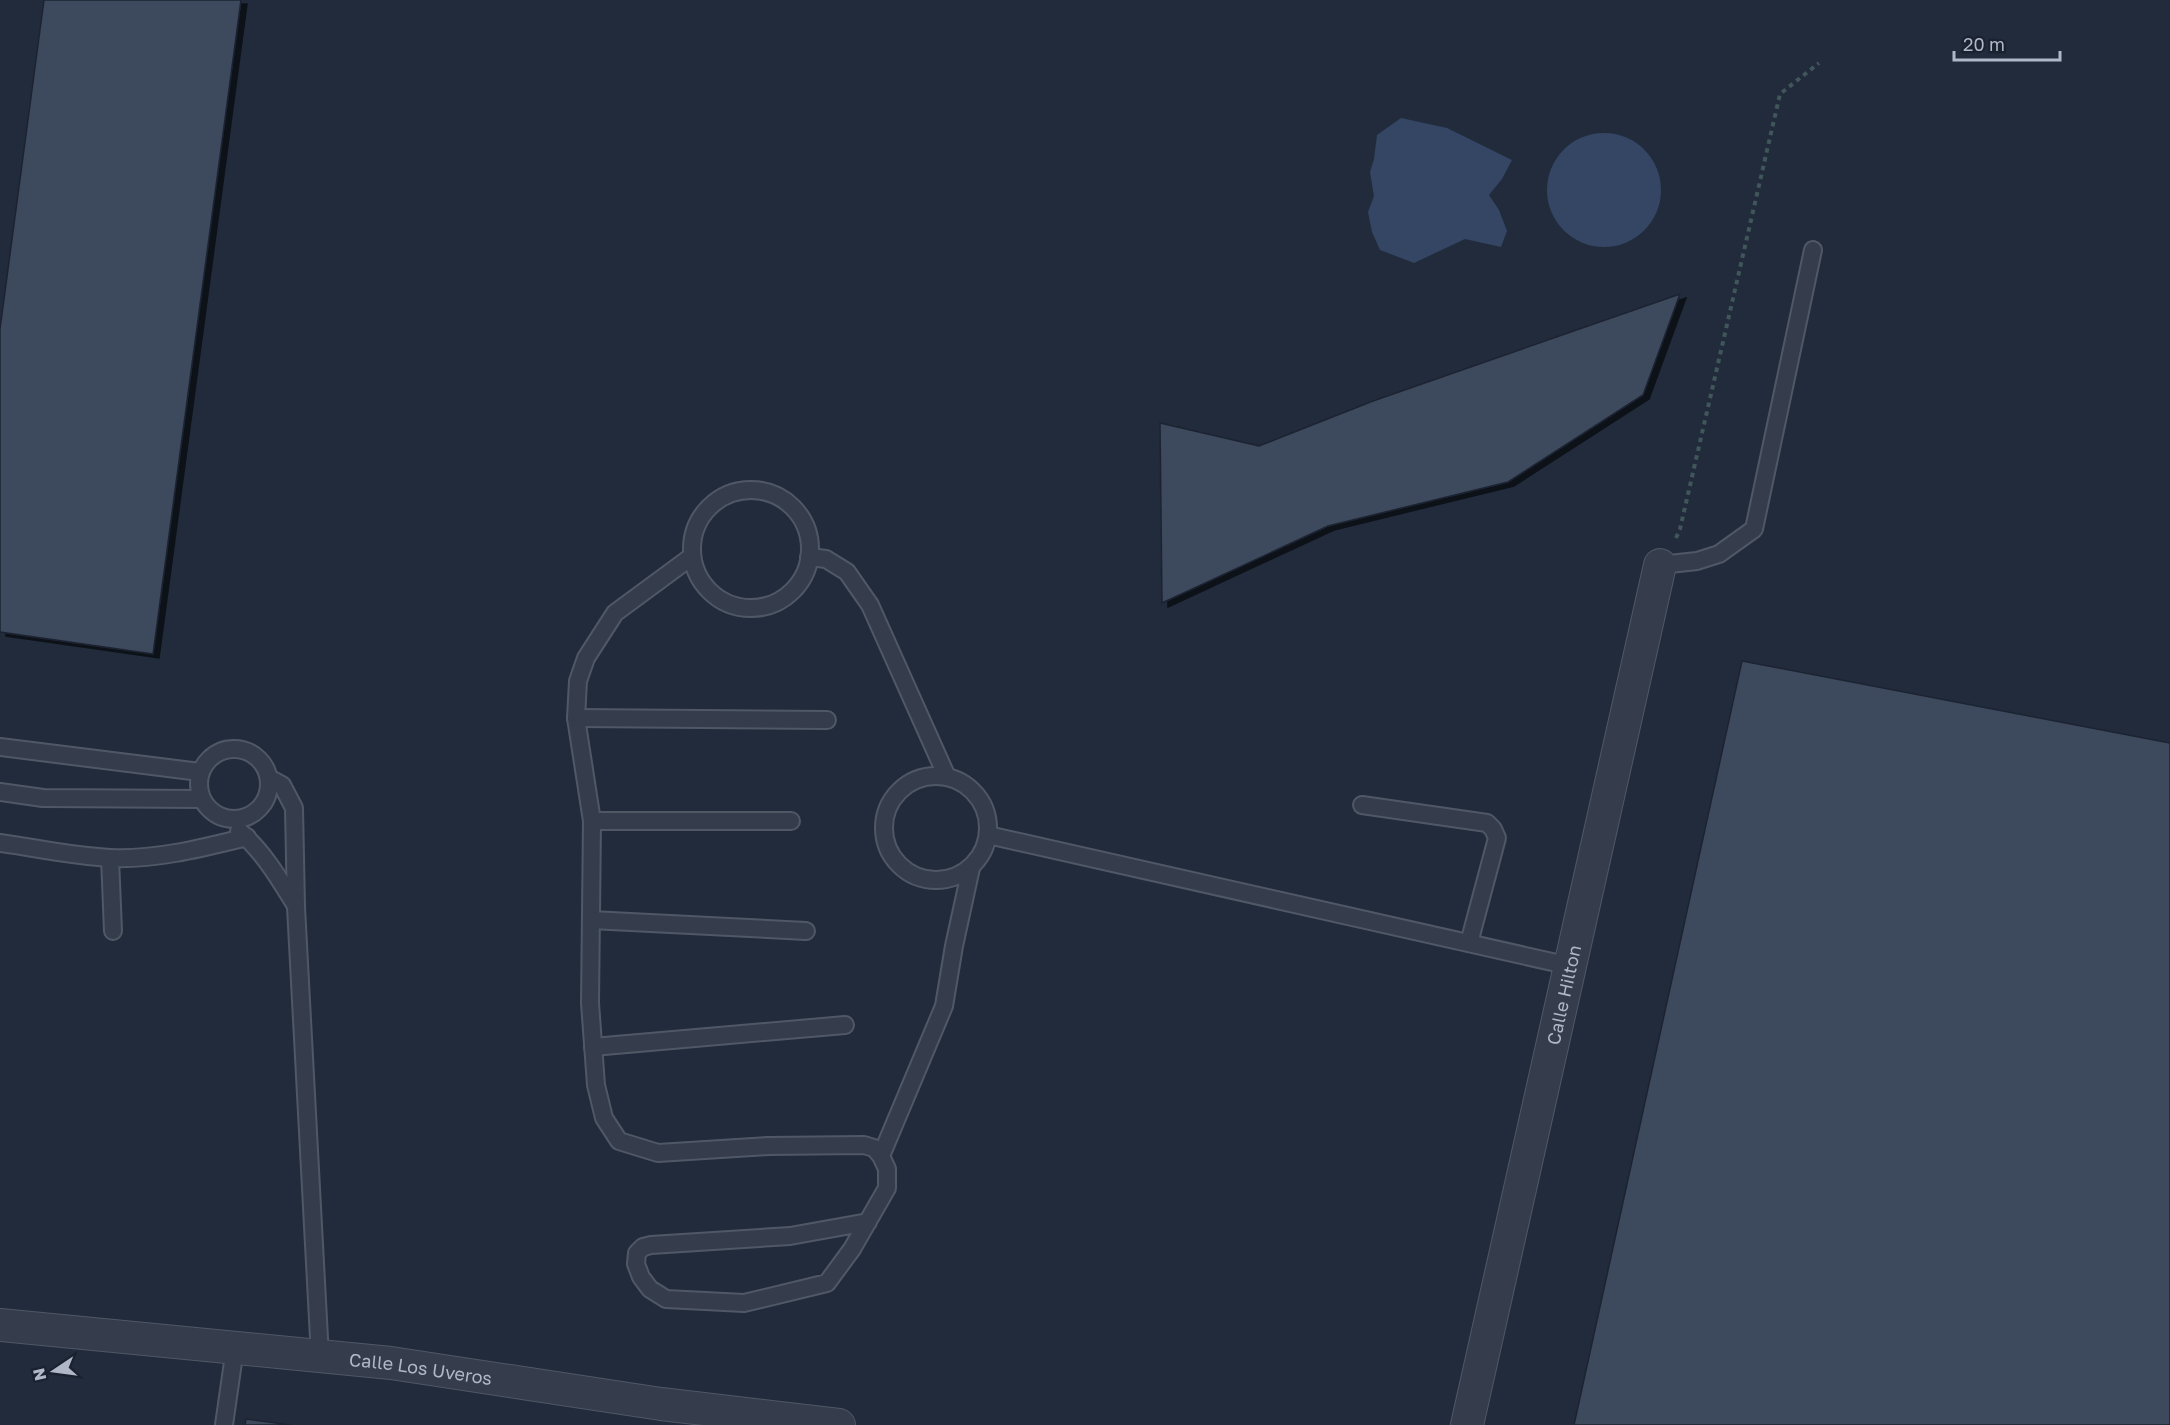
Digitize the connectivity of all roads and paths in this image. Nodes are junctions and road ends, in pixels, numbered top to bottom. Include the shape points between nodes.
1 (1819, 63) dead end
2 (1813, 250) dead end
3 (691, 557) junction
4 (809, 557) junction
5 (1660, 565) junction
6 (576, 718) junction
7 (826, 720) dead end
8 (0, 747) edge
9 (200, 772) junction
10 (947, 777) junction
11 (269, 778) junction
12 (0, 792) edge
13 (201, 799) junction
14 (1362, 805) dead end
15 (223, 819) junction
16 (592, 821) junction
17 (792, 821) dead end
18 (988, 835) junction
19 (247, 837) junction
20 (0, 843) edge
21 (110, 858) junction
22 (971, 868) junction
23 (296, 907) junction
24 (591, 920) junction
25 (113, 931) dead end
26 (806, 931) dead end
27 (1469, 943) junction
28 (1570, 966) junction
29 (845, 1025) dead end
30 (593, 1047) junction
31 (881, 1156) junction
32 (868, 1222) junction
33 (0, 1325) edge
34 (235, 1348) junction
35 (320, 1357) junction
36 (660, 1414) edge
37 (224, 1425) edge
38 (839, 1425) edge
39 (1467, 1425) edge

1 - 5 path via 1780,94 1680,529
2 - 5 lane via 1754,529 1719,554 1698,561
3 - 4 lane via 702,584 720,601 744,609 773,605 791,594
3 - 4 lane via 694,527 706,508 728,493 753,489 783,498 798,513 806,527
3 - 6 lane via 615,614 586,658 578,681
4 - 10 lane via 826,559 847,572 870,605
5 - 28 street, Calle Hilton
6 - 7 lane
6 - 16 lane
8 - 9 lane
9 - 11 lane via 216,753 241,749 263,764
9 - 13 lane
10 - 18 lane via 964,784 980,800 987,817
10 - 22 lane via 917,779 897,792 887,808 884,835 897,863 922,879 957,877
11 - 15 lane via 269,793 252,816
11 - 23 lane via 282,785 294,808
12 - 13 lane via 43,798
13 - 15 lane via 210,812
14 - 27 lane via 1487,823 1493,829 1497,838
15 - 19 lane
16 - 17 lane
16 - 24 lane
18 - 22 lane
18 - 27 lane
19 - 21 lane via 191,850
19 - 23 lane
20 - 21 lane
21 - 25 lane
22 - 31 lane via 944,1006
23 - 35 lane
24 - 26 lane
24 - 30 lane
27 - 28 lane
28 - 39 street, Calle Hilton
29 - 30 lane
30 - 31 lane via 604,1118 620,1141 658,1153 864,1145
31 - 32 lane via 888,1169 887,1188
32 - 32 lane via 790,1236 651,1245 637,1253 636,1264 650,1289 666,1299 744,1303 827,1283
33 - 34 street, Calle Los Uveros
34 - 35 street, Calle Los Uveros
34 - 37 lane
35 - 36 street, Calle Los Uveros via 391,1363
36 - 38 street, Calle Los Uveros

